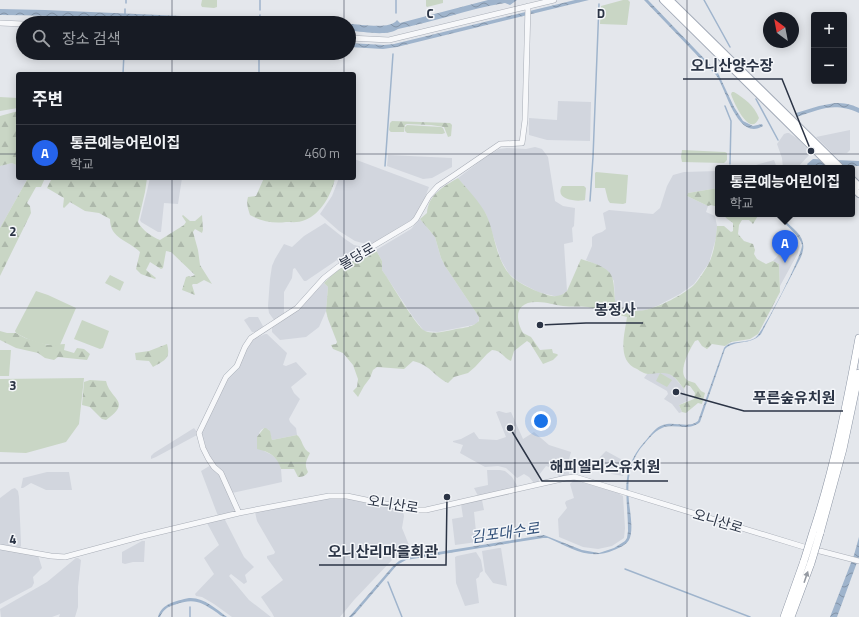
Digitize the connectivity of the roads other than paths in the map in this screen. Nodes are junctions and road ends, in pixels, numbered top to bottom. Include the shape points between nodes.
1 (554, 0) edge
2 (663, 0) edge
3 (670, 0) edge
4 (528, 6) junction
5 (0, 23) edge
6 (16, 24) edge
7 (356, 38) edge
8 (830, 165) edge
9 (838, 165) edge
10 (859, 338) edge
11 (859, 374) edge
12 (239, 512) junction
13 (816, 533) junction
14 (0, 547) edge
15 (804, 547) dead end
16 (820, 551) dead end
17 (859, 561) edge
18 (807, 562) junction
19 (784, 617) edge
20 (791, 617) edge

1 - 4 street
2 - 8 main road
3 - 9 main road
4 - 7 street via 389,40
4 - 12 street, 불당로 via 522,143 500,144 438,186 412,223 338,267 324,278 297,308 251,338 244,347 237,366 226,377 199,432 203,448 214,467 221,473
5 - 6 street
10 - 13 highway via 844,417
11 - 13 highway via 843,449
12 - 14 street, 오니산로 via 66,557
12 - 15 street, 오니산로 via 337,496 358,498 404,509 426,510 575,477
13 - 18 highway, bridge
16 - 17 street
18 - 19 highway
20 -> 18 highway

